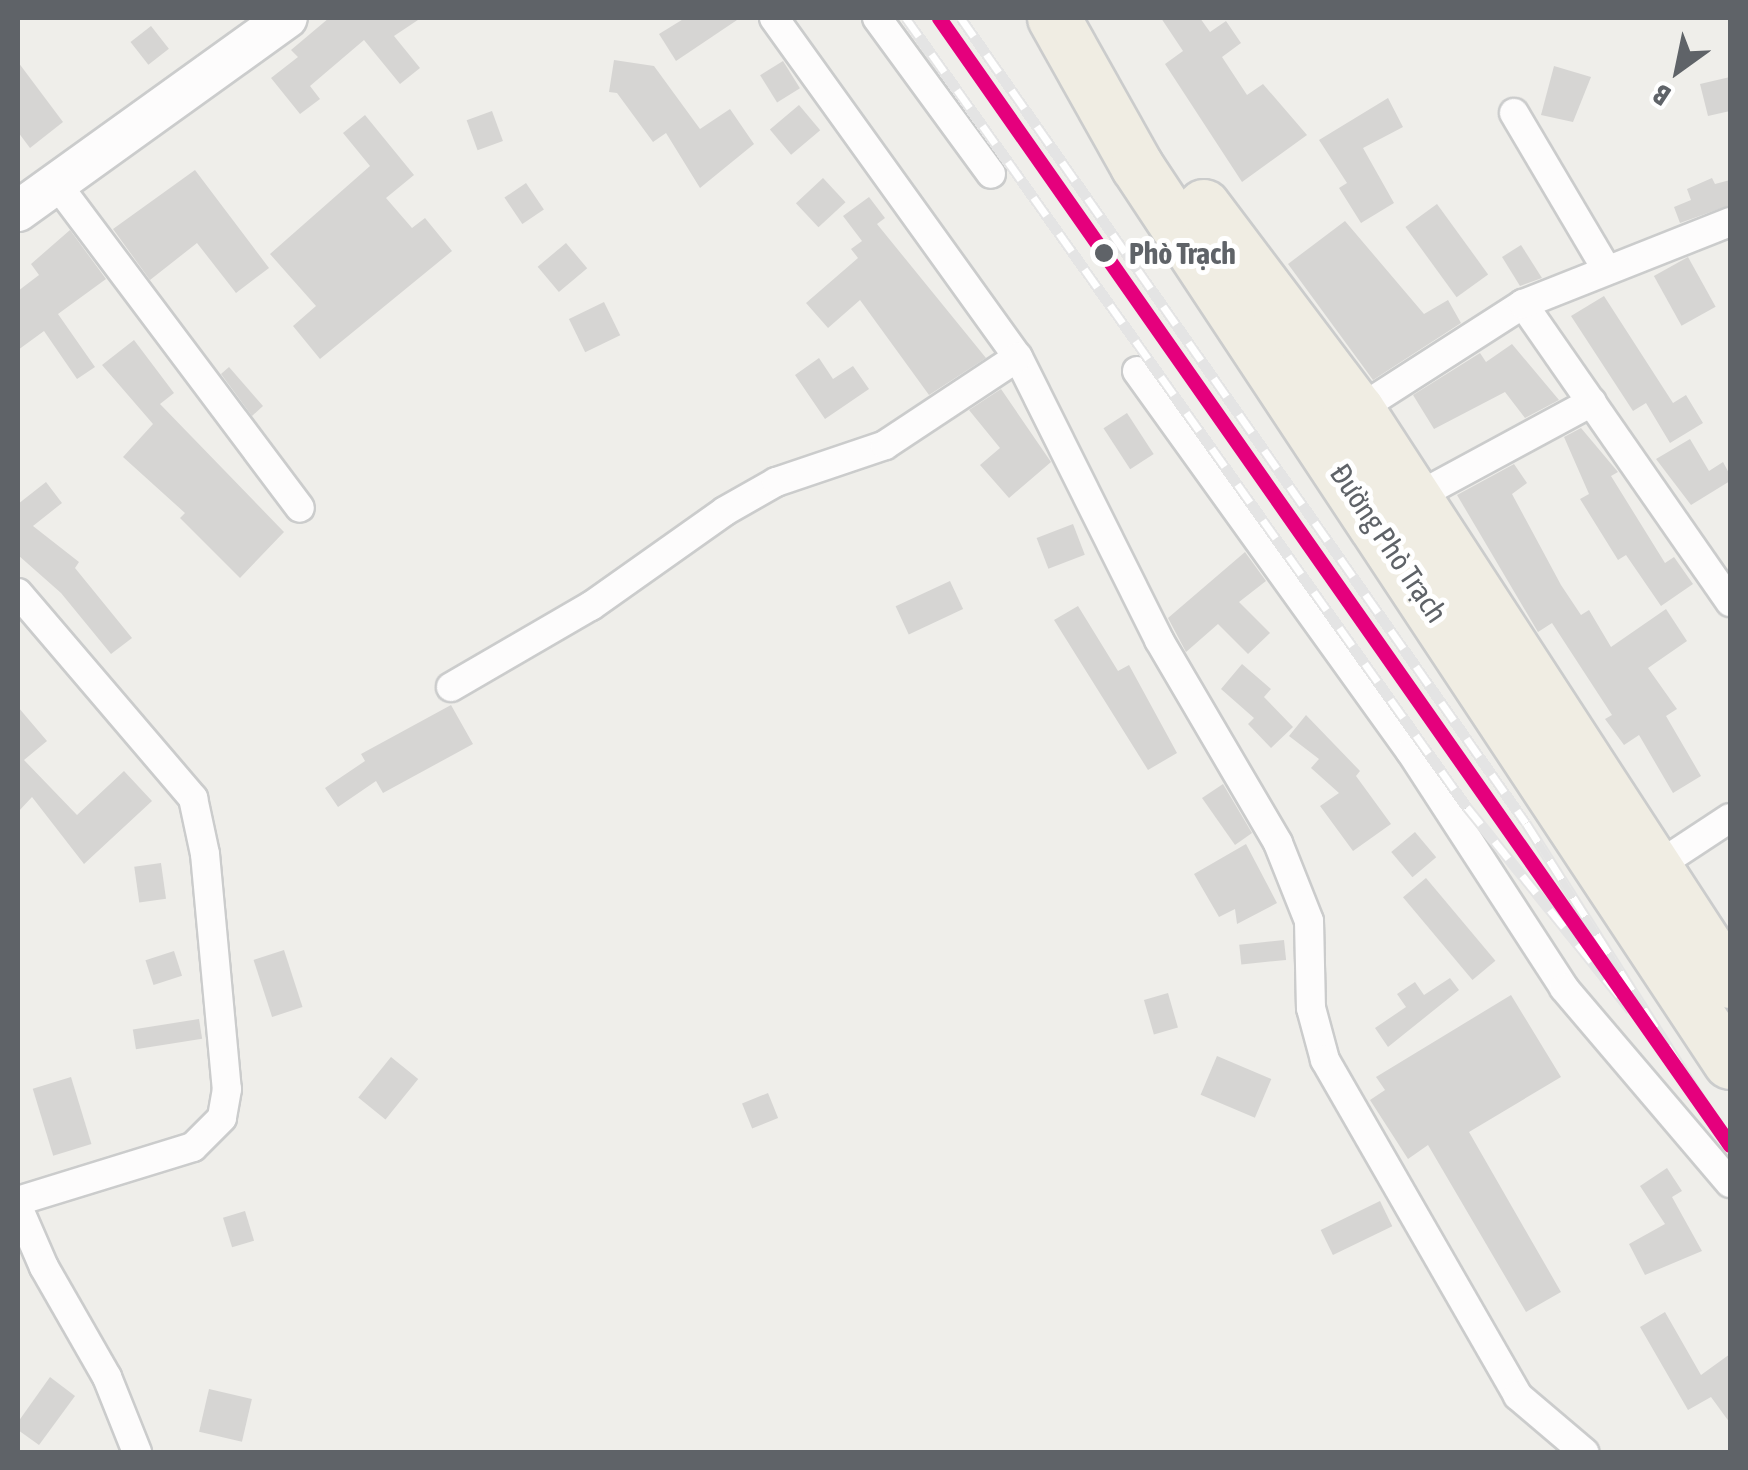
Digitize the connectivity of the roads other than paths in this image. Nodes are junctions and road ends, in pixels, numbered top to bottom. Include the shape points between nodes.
1 (287, 18) edge
2 (774, 18) edge
3 (877, 18) edge
4 (1054, 18) edge
5 (1093, 18) edge
6 (1514, 113) dead end
7 (1150, 159) junction
8 (991, 174) dead end
9 (56, 183) junction
10 (19, 206) edge
11 (1730, 222) edge
12 (1606, 270) junction
13 (1524, 304) junction
14 (1018, 357) junction
15 (1138, 371) dead end
16 (1592, 402) junction
17 (1358, 410) junction
18 (1416, 498) junction
19 (300, 508) dead end
20 (18, 593) edge
21 (1730, 602) edge
22 (450, 687) dead end
23 (1730, 818) edge
24 (1604, 824) junction
25 (1656, 866) junction
26 (1730, 982) edge
27 (1730, 1063) edge
28 (1730, 1182) edge
29 (18, 1204) edge
30 (137, 1452) edge
31 (1584, 1452) edge

1 - 9 main road
2 - 14 street
3 - 8 street
4 - 7 highway, Đường Phò Trạch
5 - 7 highway, Đường Phò Trạch
6 - 12 street
7 - 17 highway, Đường Phò Trạch
7 - 24 highway, Đường Phò Trạch
9 - 10 main road
9 - 19 street
11 - 12 street
12 - 13 street
13 - 16 street
13 - 17 street
14 - 22 street via 885,446 776,482 725,511 591,606
14 - 31 street via 1158,640 1278,844 1309,921 1311,1008 1325,1060 1518,1396
15 - 28 street via 1411,752 1564,988
16 - 18 street
16 - 21 street
17 - 18 highway, Đường Phò Trạch
18 - 24 highway, Đường Phò Trạch
20 - 29 street via 192,798 205,854 227,1090 222,1118 193,1147
23 - 25 street
24 - 25 highway, Đường Phò Trạch
24 - 27 highway, Đường Phò Trạch
25 - 26 highway, Đường Phò Trạch
29 - 30 street via 44,1267 107,1376

